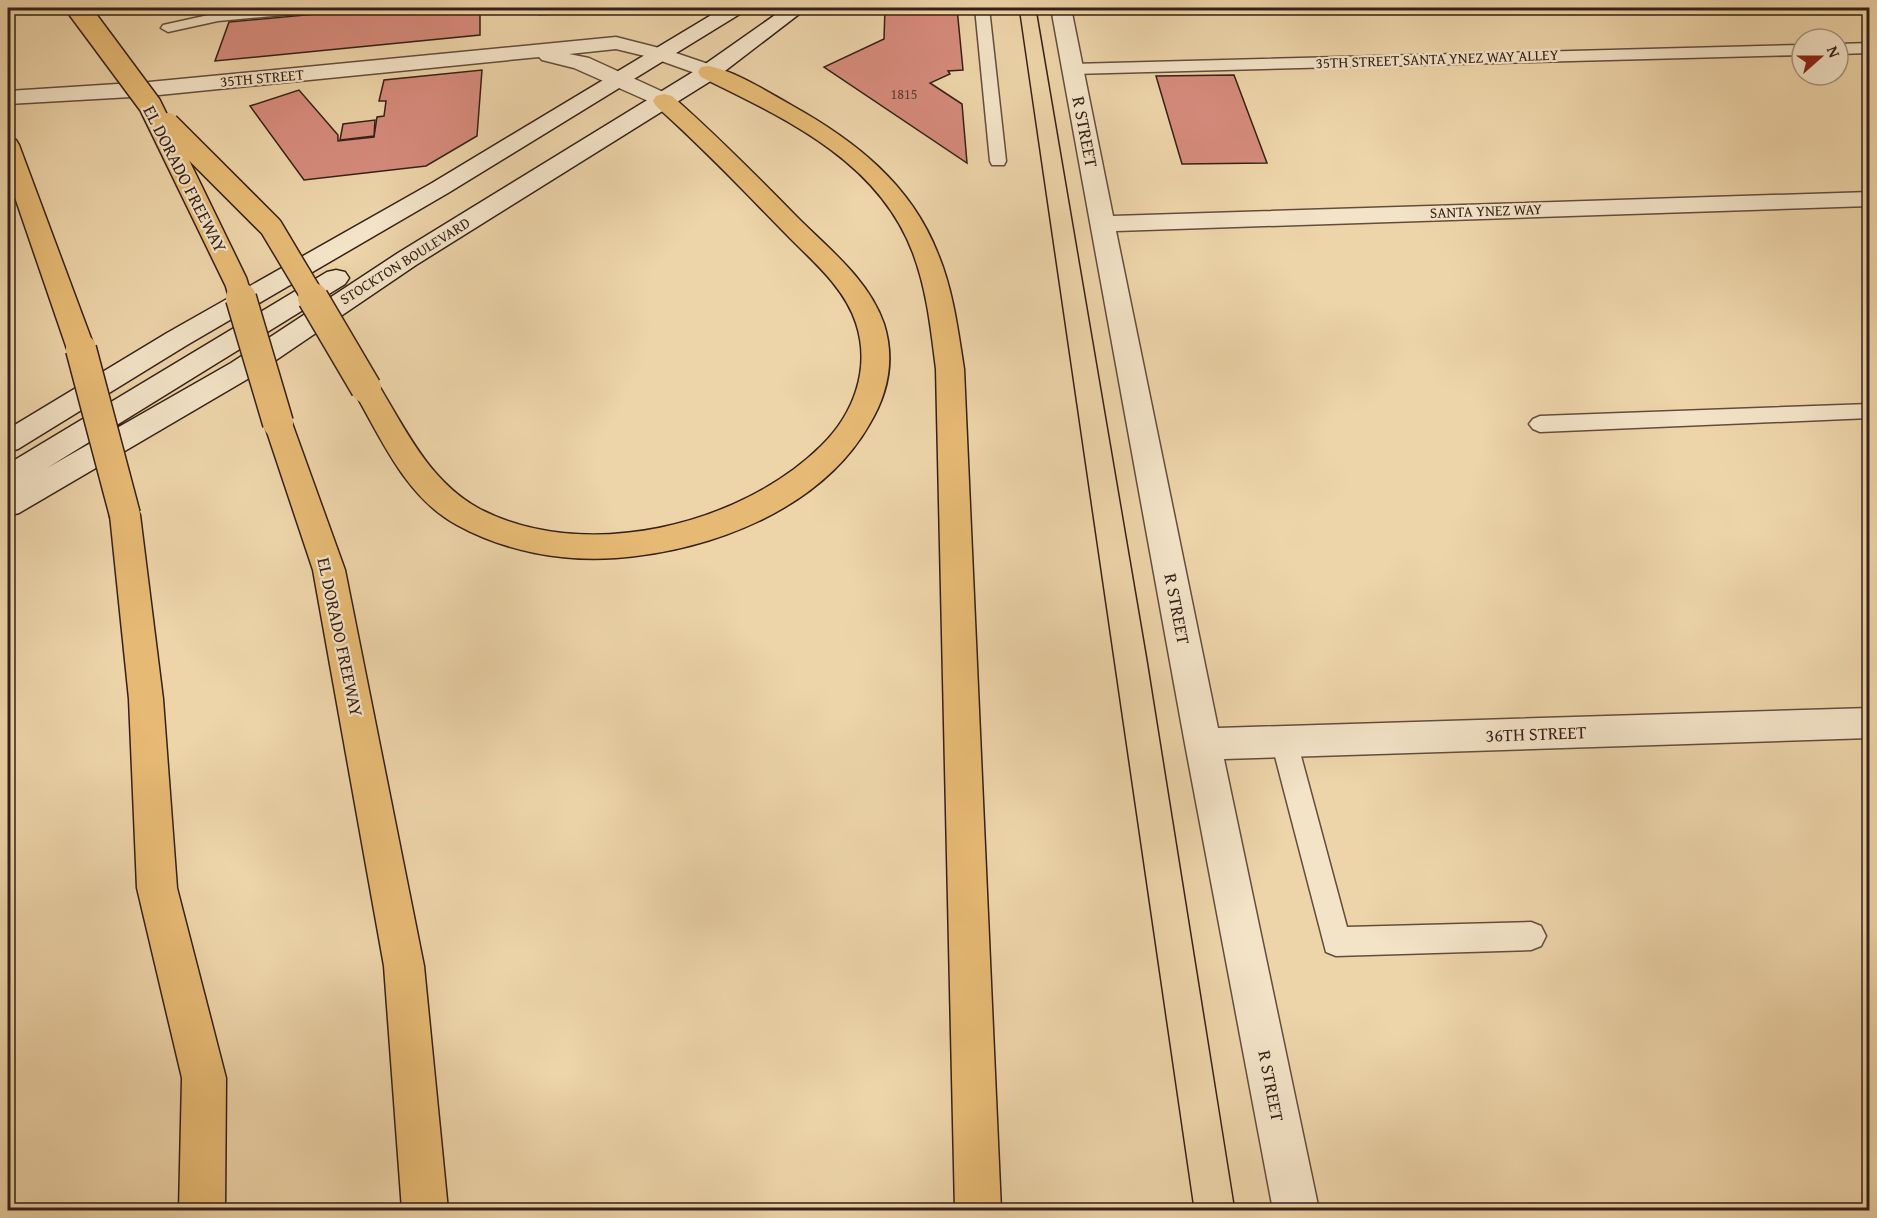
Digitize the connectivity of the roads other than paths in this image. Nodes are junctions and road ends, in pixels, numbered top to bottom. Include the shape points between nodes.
1 (78, 8) edge
2 (316, 8) edge
3 (540, 8) edge
4 (581, 8) edge
5 (736, 8) edge
6 (797, 8) edge
7 (982, 8) edge
8 (1061, 8) edge
9 (221, 12) edge
10 (168, 28) dead end
11 (1869, 48) edge
12 (1850, 49) edge
13 (1790, 50) edge
14 (517, 54) junction
15 (660, 54) junction
16 (1072, 69) junction
17 (710, 72) junction
18 (618, 80) junction
19 (8, 98) edge
20 (664, 101) junction
21 (150, 105) junction
22 (8, 145) edge
23 (998, 161) dead end
24 (440, 188) junction
25 (1869, 199) edge
26 (1103, 224) junction
27 (1869, 411) edge
28 (1540, 424) dead end
29 (8, 442) edge
30 (8, 478) edge
31 (8, 505) edge
32 (1869, 723) edge
33 (1284, 741) junction
34 (1203, 744) junction
35 (1531, 936) dead end
36 (202, 1210) edge
37 (425, 1210) edge
38 (978, 1210) edge
39 (1296, 1210) edge

1 - 21 highway, EL DORADO FREEWAY, bridge
2 - 9 lane
3 - 4 lane
5 - 15 street
6 - 17 street, STOCKTON BOULEVARD
7 - 23 lane
8 - 16 street, R STREET
9 - 10 lane
11 - 12 lane
13 - 16 lane, 35TH STREET SANTA YNEZ WAY ALLEY
14 - 15 street, 35TH STREET via 616,43
14 - 18 street, 35TH STREET via 581,63
14 - 19 street, 35TH STREET via 149,89
15 - 17 street, 35TH STREET
15 - 18 street
16 - 26 street, R STREET
17 - 20 street, STOCKTON BOULEVARD
17 - 38 highway via 841,143 872,170 911,220 937,293 950,369
18 - 20 street, 35TH STREET
18 - 24 street
20 - 21 highway, bridge via 743,174 847,284 863,308 874,336 876,362 871,394 857,424 834,455 802,481 763,506 717,526 663,540 615,546 561,544 510,535 469,517 426,485 271,227
20 - 31 street, STOCKTON BOULEVARD via 407,259 241,370
21 - 37 highway, EL DORADO FREEWAY, bridge via 236,282 278,423 329,570 404,966
22 - 36 highway, bridge via 81,349 125,515 146,699 157,888 204,1078
24 - 29 street via 177,339
24 - 30 street via 393,243
25 - 26 street, SANTA YNEZ WAY
26 - 34 street, R STREET
27 - 28 lane
32 - 33 street, 36TH STREET
33 - 34 street, 36TH STREET
33 - 35 lane via 1336,942
34 - 39 street, R STREET

